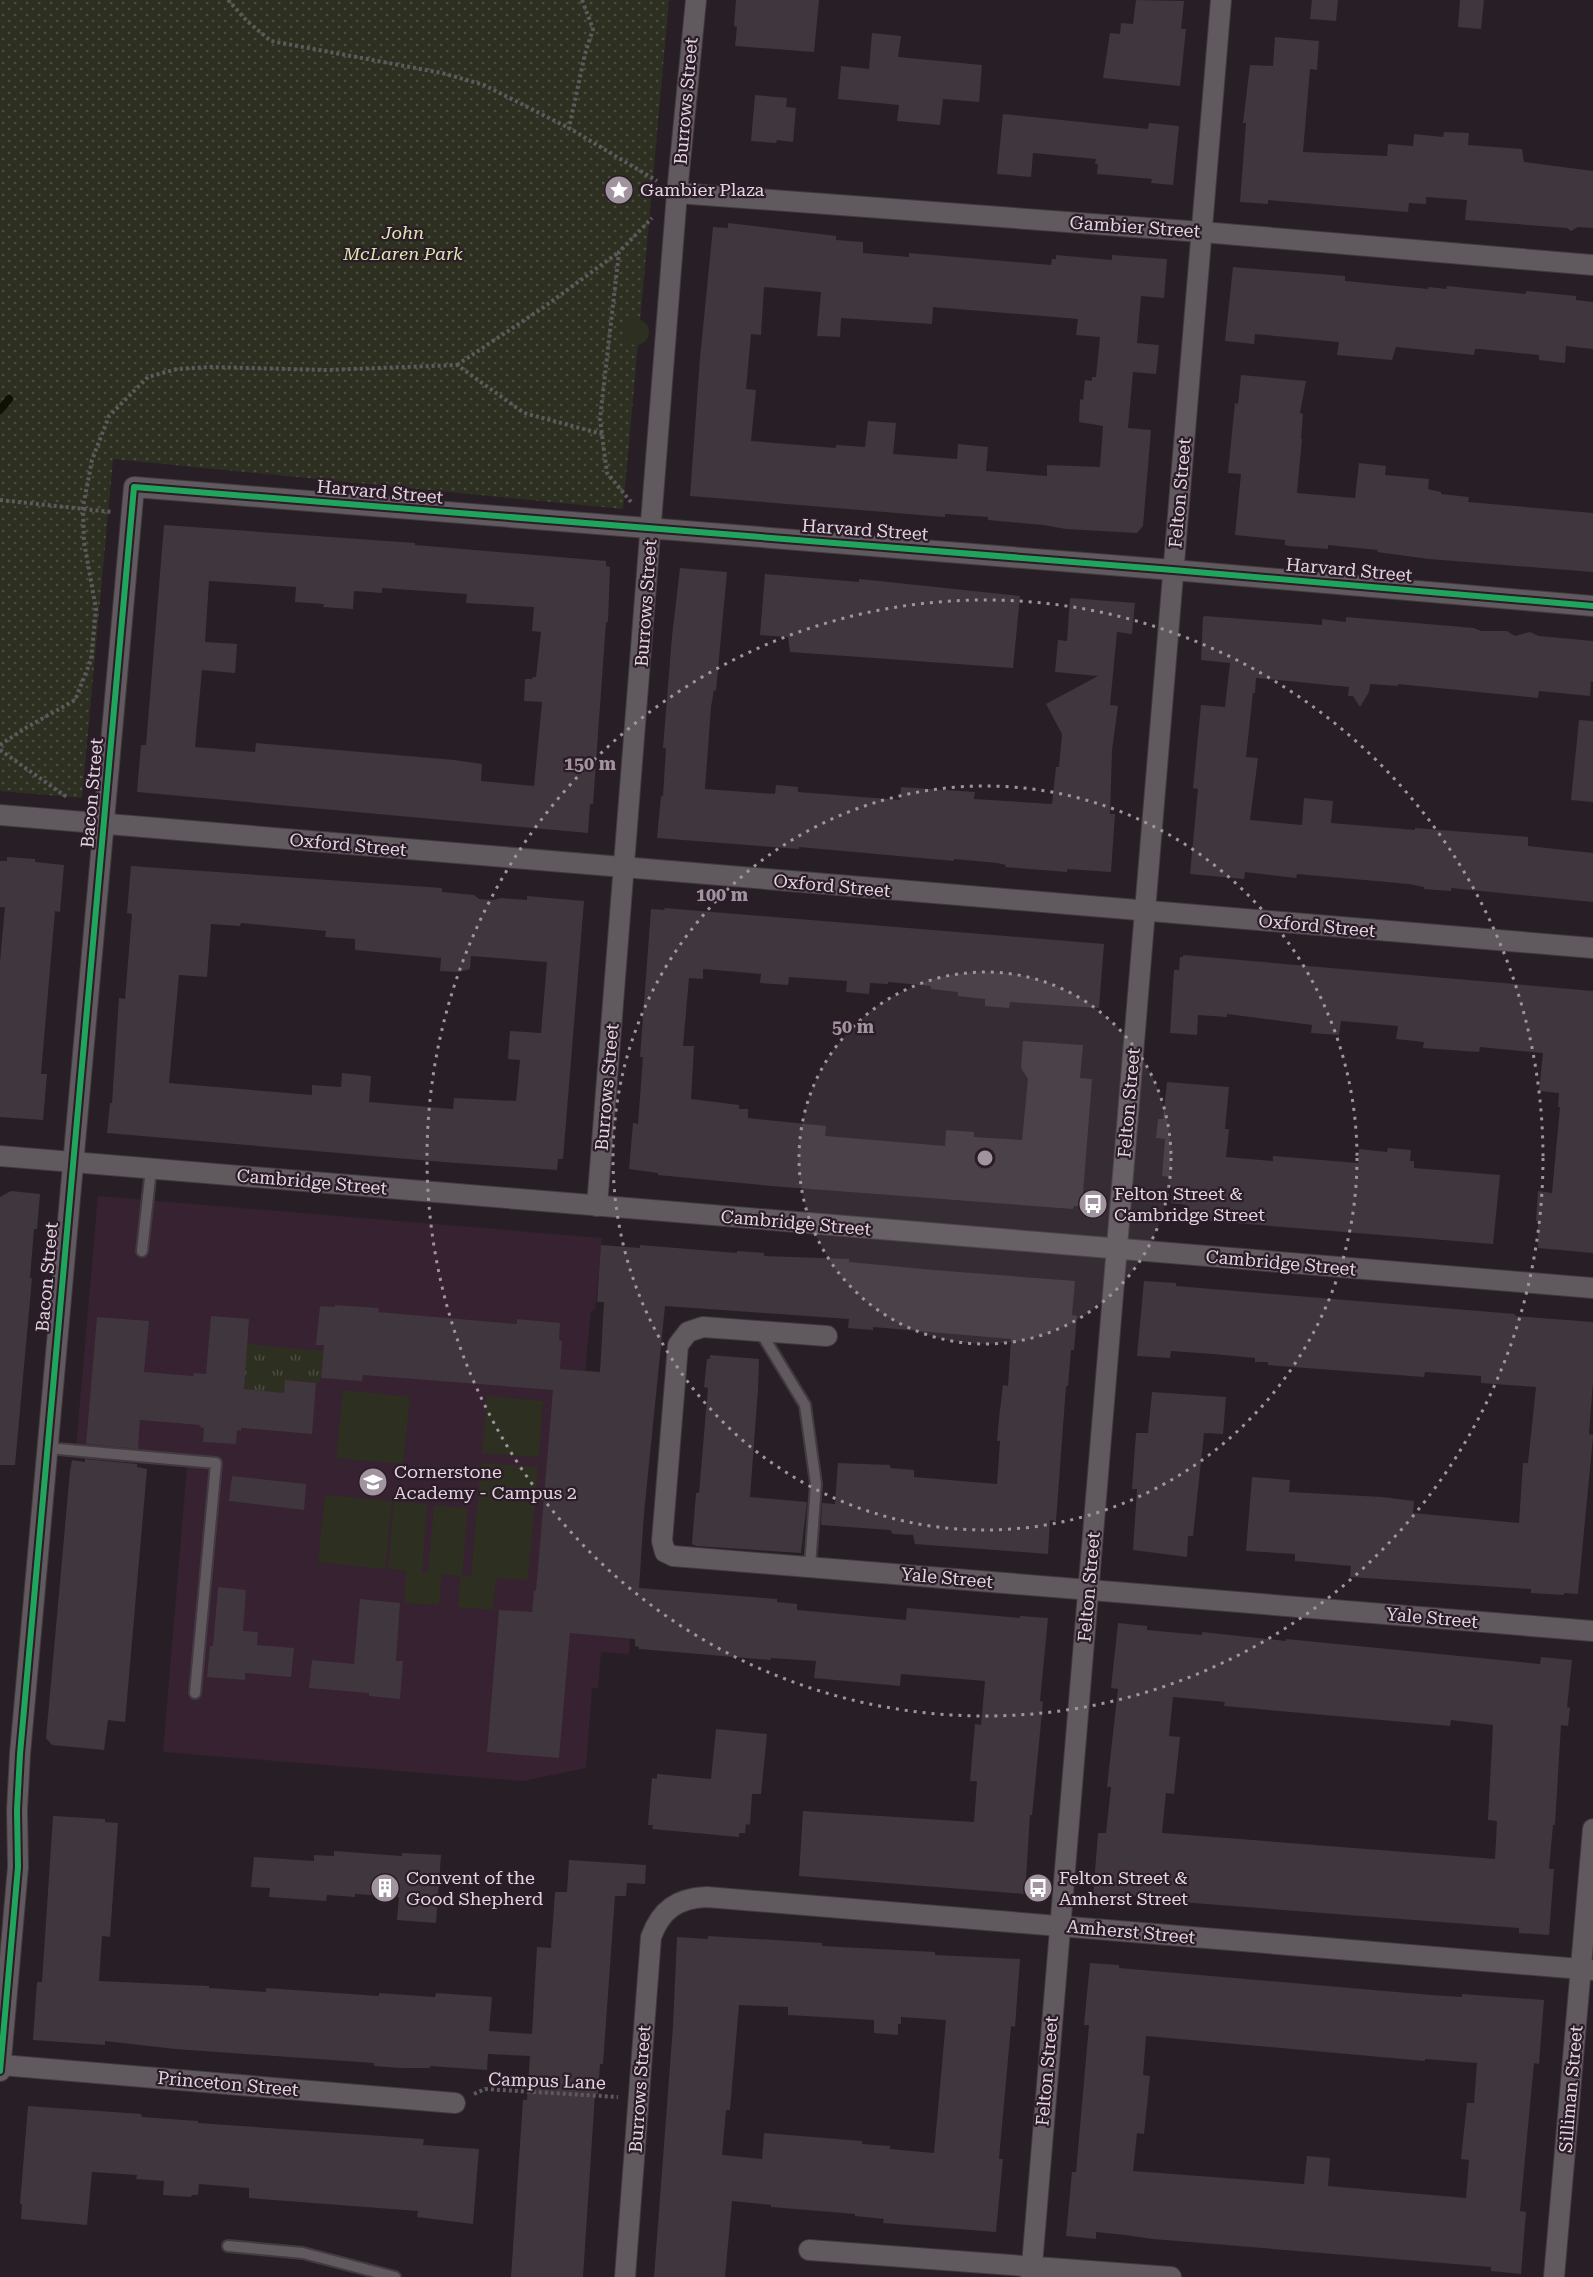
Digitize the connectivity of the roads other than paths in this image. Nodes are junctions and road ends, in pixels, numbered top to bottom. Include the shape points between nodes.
1 (696, 0) edge
2 (1221, 0) edge
3 (677, 194) junction
4 (1202, 232) junction
5 (1593, 264) edge
6 (134, 487) joint
7 (652, 529) junction
8 (1173, 570) junction
9 (1593, 606) edge
10 (0, 815) edge
11 (104, 824) junction
12 (625, 869) junction
13 (1145, 912) junction
14 (1593, 948) edge
15 (0, 1156) edge
16 (73, 1162) junction
17 (151, 1169) junction
18 (597, 1206) junction
19 (1117, 1249) junction
20 (142, 1251) dead end
21 (1593, 1288) edge
22 (760, 1331) junction
23 (827, 1336) dead end
24 (47, 1448) junction
25 (810, 1566) junction
26 (1089, 1590) junction
27 (1593, 1631) edge
28 (195, 1693) dead end
29 (1593, 1829) edge
30 (8, 1840) edge
31 (670, 1906) joint
32 (1059, 1926) junction
33 (1587, 1970) edge
34 (1, 2065) edge
35 (0, 2071) edge
36 (455, 2103) road end
37 (228, 2246) dead end
38 (809, 2250) dead end
39 (1031, 2271) edge
40 (396, 2277) edge
41 (625, 2277) edge
42 (1171, 2277) edge
43 (1554, 2277) edge

1 - 3 street, Burrows Street
2 - 4 street, Felton Street
3 - 4 street, Gambier Street
3 - 7 street, Burrows Street
4 - 5 street, Gambier Street
4 - 8 street, Felton Street
6 - 7 street, Harvard Street
6 - 11 street, Bacon Street
7 - 8 street, Harvard Street
7 - 12 street, Burrows Street
8 - 9 street, Harvard Street
8 - 13 street, Felton Street
10 - 11 street, Oxford Street
11 - 12 street, Oxford Street
11 - 16 street, Bacon Street
12 - 13 street, Oxford Street
12 - 18 street, Burrows Street
13 - 14 street, Oxford Street
13 - 19 street, Felton Street
15 - 16 street, Cambridge Street
16 - 17 street, Cambridge Street
16 - 24 street, Bacon Street
17 - 18 street, Cambridge Street
17 - 20 lane
18 - 19 street, Cambridge Street
19 - 21 street, Cambridge Street
19 - 26 street, Felton Street
22 - 23 street, Yale Street
22 - 25 lane via 805,1405 816,1484
22 - 25 street, Yale Street via 703,1327 688,1332 678,1345 662,1541 665,1552 673,1556
24 - 28 lane via 216,1463
24 - 30 street, Bacon Street via 20,1754
25 - 26 street, Yale Street
26 - 27 street, Yale Street
26 - 32 street, Felton Street
29 - 33 street, Silliman Street
30 - 34 street, Bacon Street via 18,1867
31 - 32 street, Amherst Street via 707,1897
31 - 41 street, Burrows Street via 651,1938
32 - 33 street, Amherst Street
32 - 39 street, Felton Street
33 - 43 street, Silliman Street
34 - 35 street, Bacon Street
34 - 36 street, Princeton Street
37 - 40 lane via 292,2251
38 - 39 street
39 - 42 street

